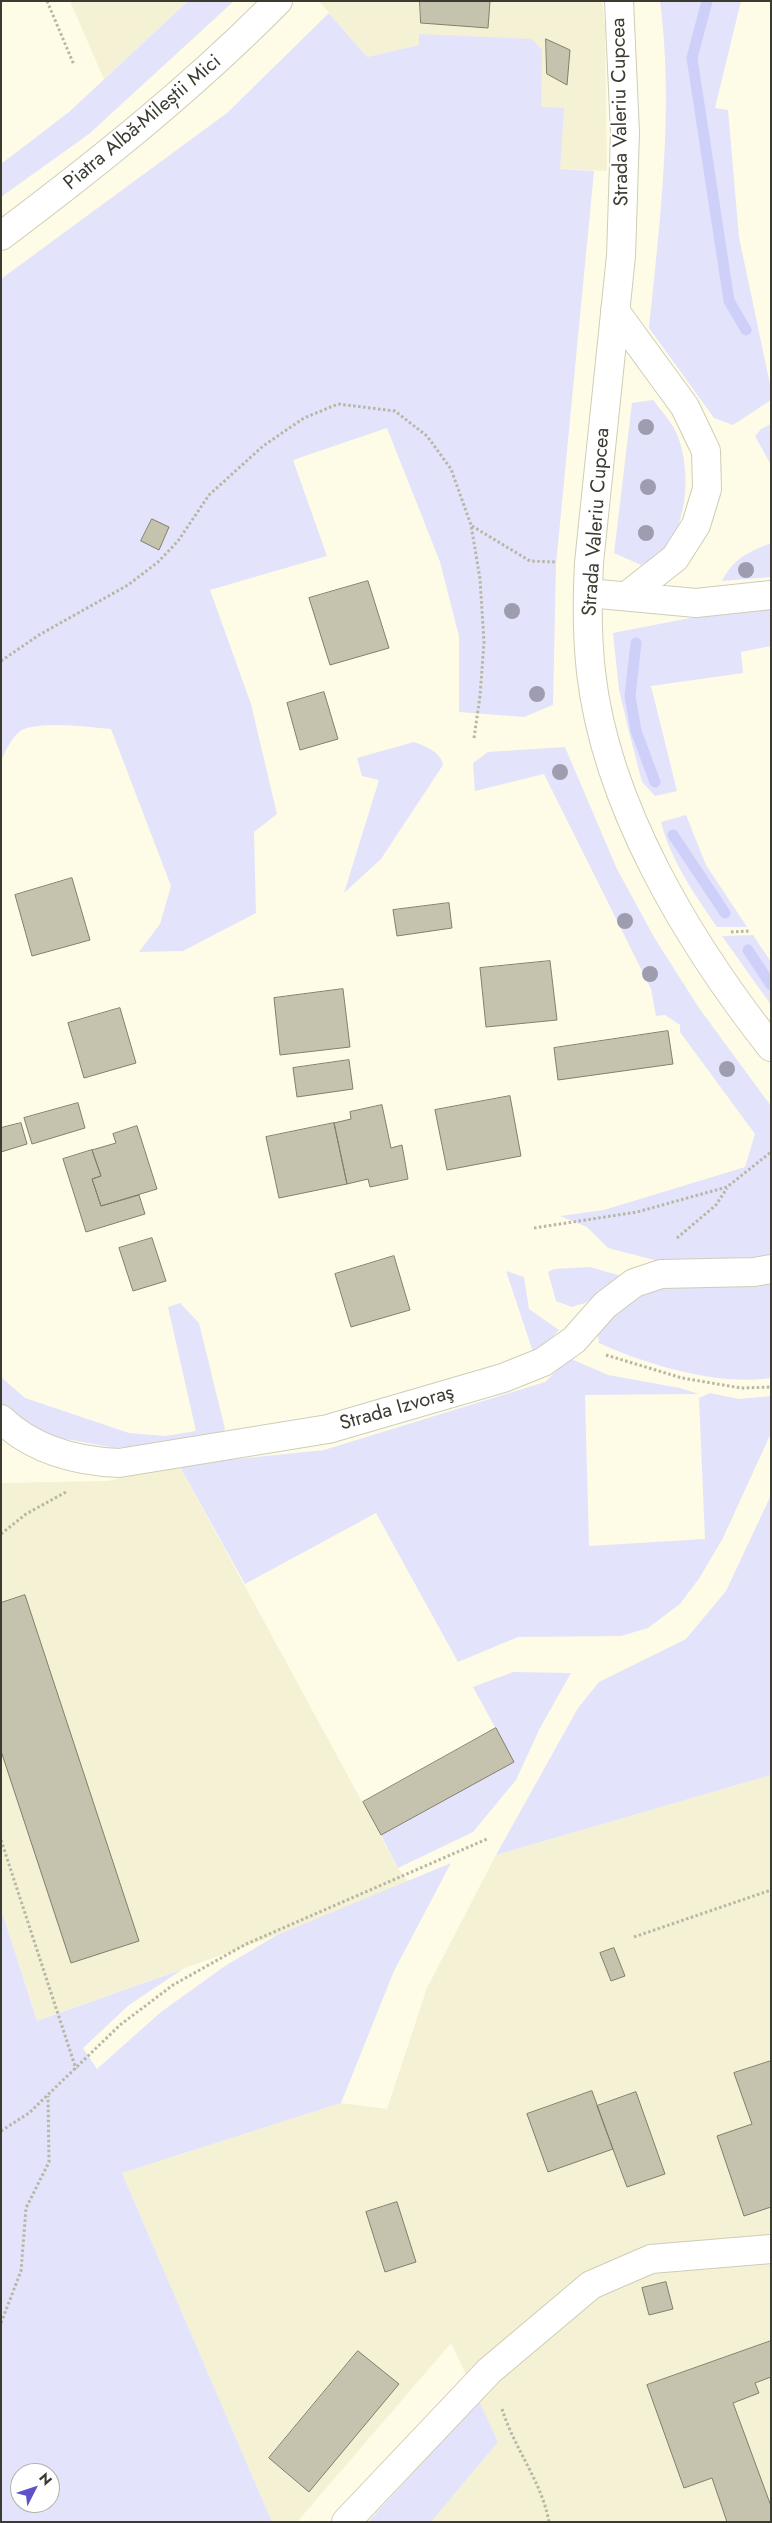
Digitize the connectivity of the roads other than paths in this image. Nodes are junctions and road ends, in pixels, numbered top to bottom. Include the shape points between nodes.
1 (278, 1) edge
2 (619, 1) edge
3 (1, 236) edge
4 (615, 311) junction
5 (588, 593) junction
6 (628, 595) junction
7 (771, 595) edge
8 (771, 1046) edge
9 (771, 1269) edge
10 (1, 1419) edge
11 (771, 2249) edge
12 (346, 2522) edge

1 - 3 street, Piatra Albă-Mileștii Mici via 236,44 165,107 86,173
2 - 4 street, Strada Valeriu Cupcea via 624,133 621,256
4 - 5 street, Strada Valeriu Cupcea
4 - 6 street, Strada Valeriu Cupcea via 685,407 706,451 707,489 696,525 675,558
5 - 6 street
5 - 8 street, Strada Valeriu Cupcea via 592,672 600,719 611,762 631,815 643,844 699,946
6 - 7 street via 696,603
9 - 10 street, Strada Izvoraş via 661,1274 634,1283 605,1305 574,1340 543,1362 503,1378 328,1430 119,1463 86,1461 42,1447
11 - 12 street via 651,2259 591,2285 489,2371

